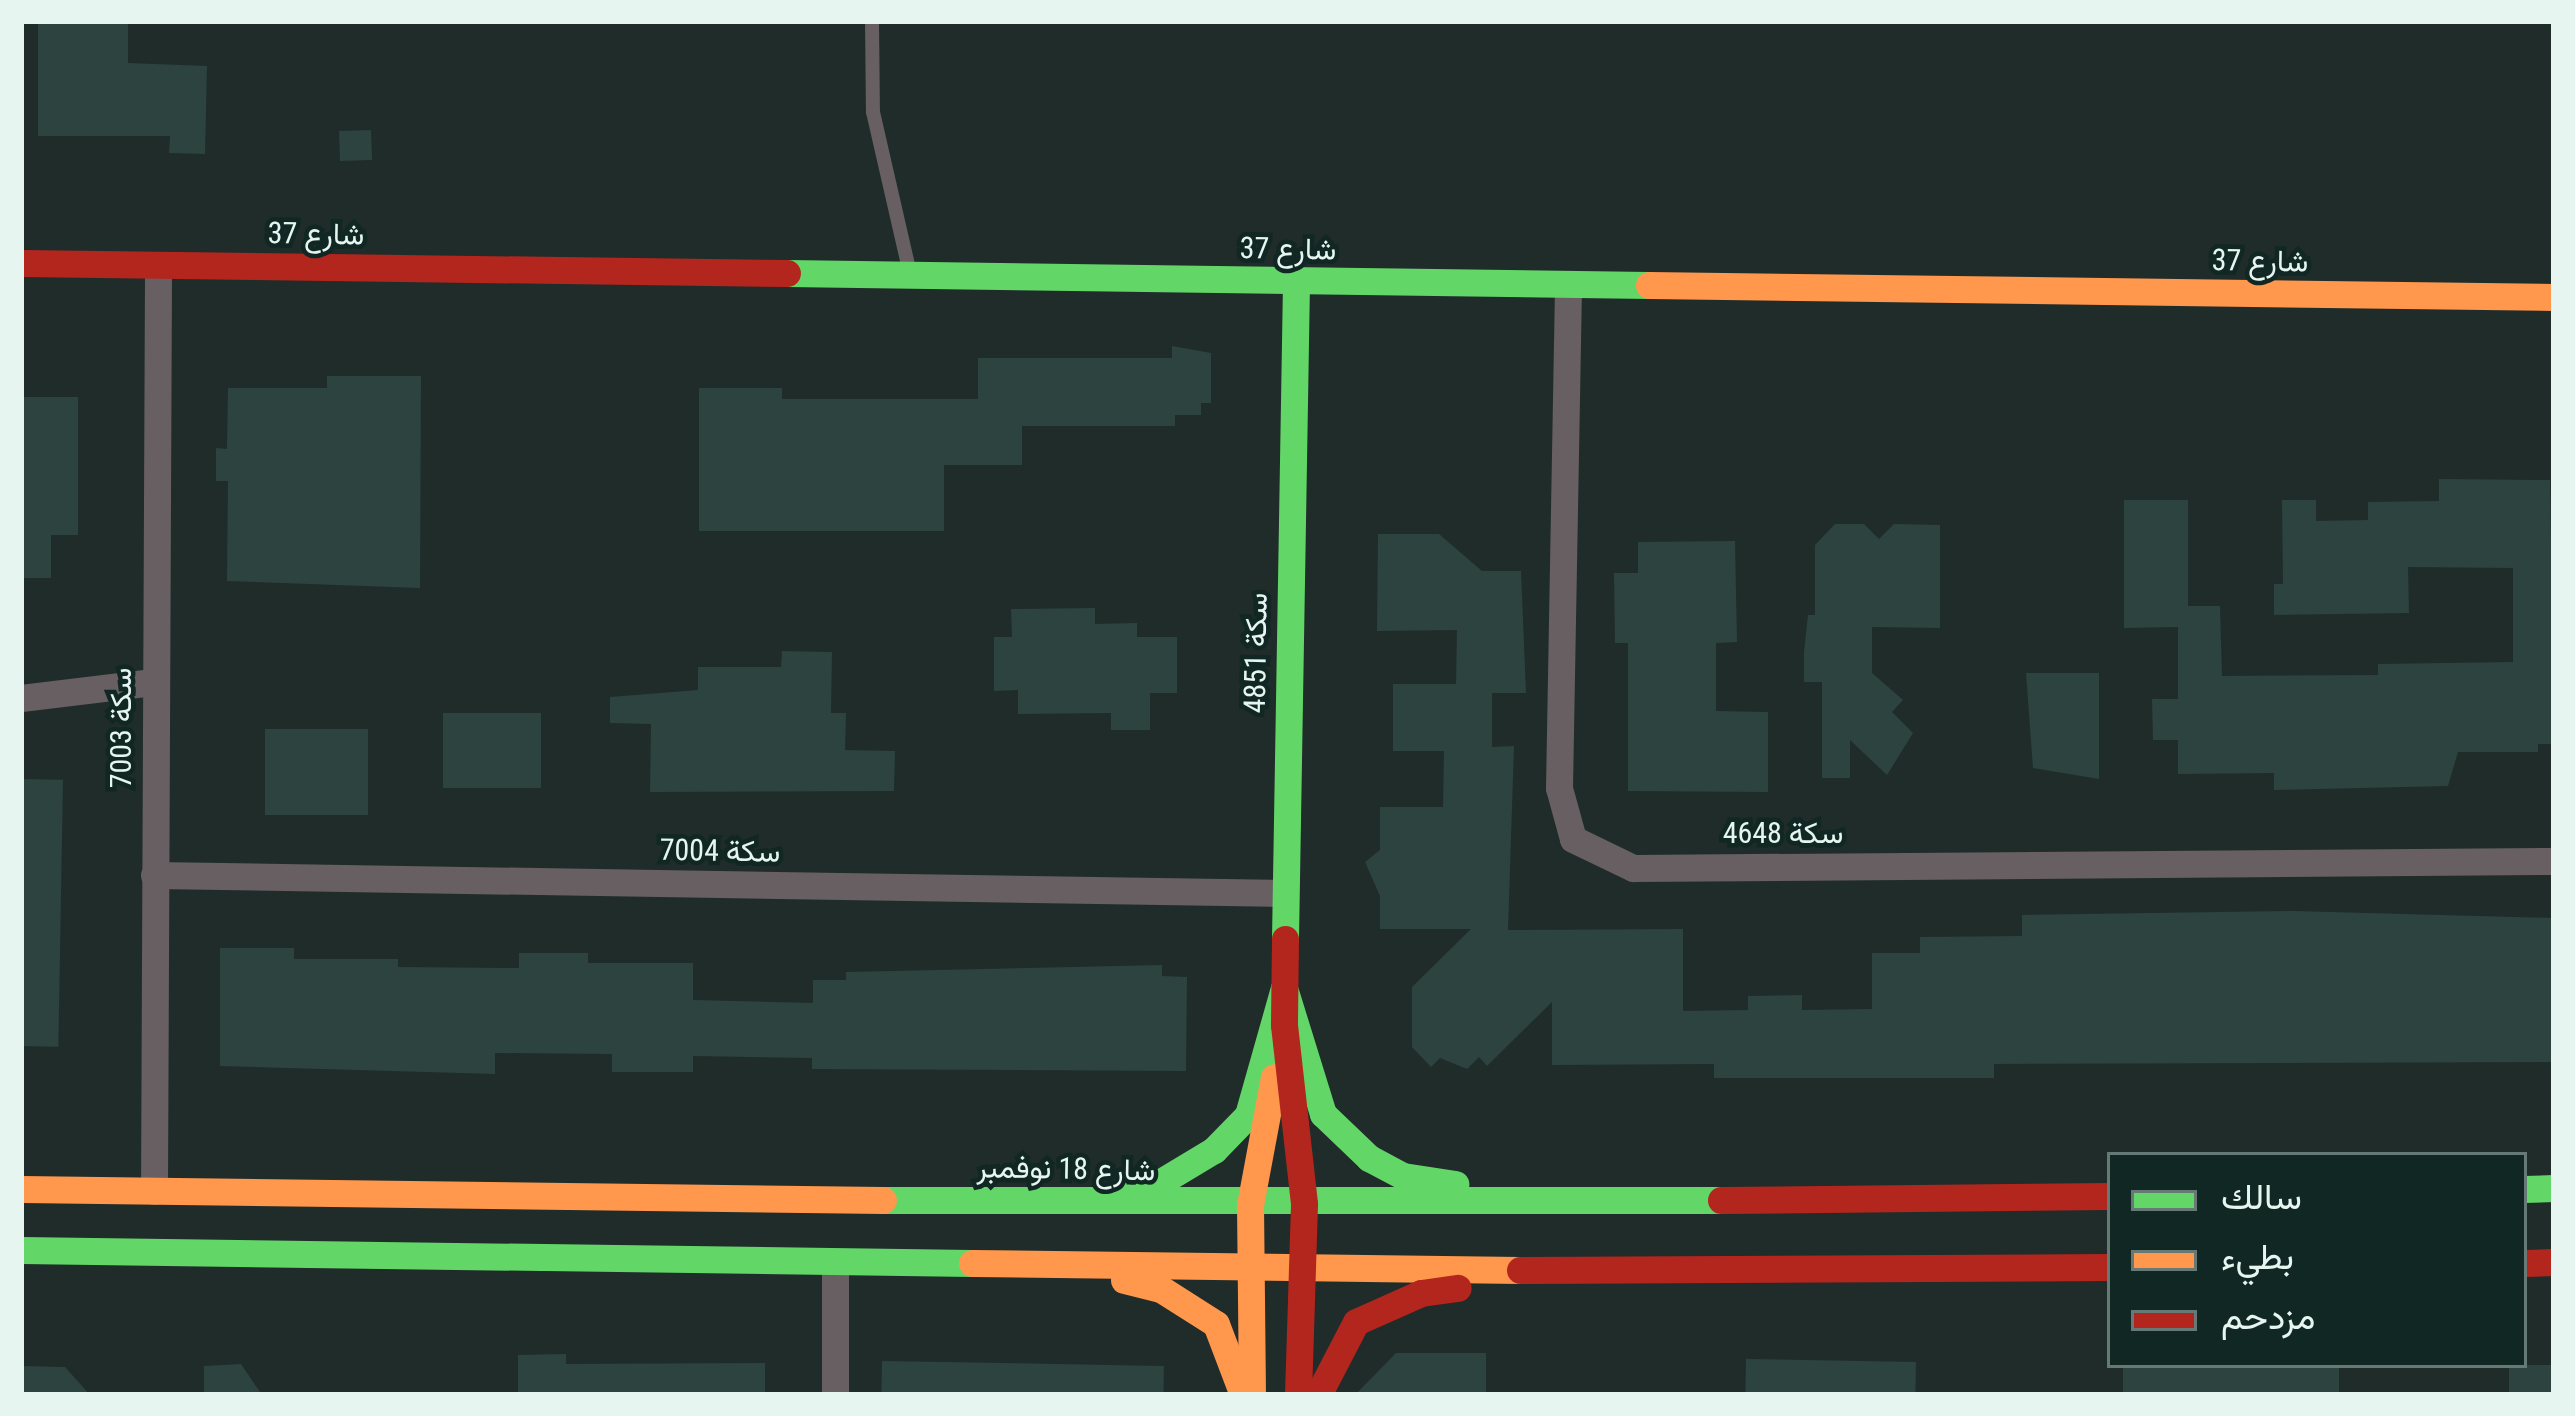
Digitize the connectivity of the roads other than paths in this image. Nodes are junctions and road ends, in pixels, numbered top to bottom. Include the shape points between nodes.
1 (872, 21) edge
2 (21, 262) edge
3 (158, 265) junction
4 (910, 274) junction
5 (1296, 283) junction
6 (1568, 286) junction
7 (2554, 297) edge
8 (153, 682) junction
9 (21, 698) edge
10 (2554, 861) edge
11 (154, 875) junction
12 (1285, 893) junction
13 (1284, 988) junction
14 (1284, 1025) junction
15 (21, 1189) edge
16 (154, 1191) junction
17 (2107, 1196) edge
18 (1070, 1202) junction
19 (1304, 1204) junction
20 (1250, 1205) junction
21 (1581, 1205) junction
22 (21, 1250) edge
23 (835, 1264) junction
24 (991, 1265) junction
25 (2107, 1267) edge
26 (1250, 1268) junction
27 (1303, 1269) junction
28 (1597, 1271) junction
29 (836, 1395) edge
30 (1247, 1395) edge
31 (1298, 1395) edge
32 (1318, 1395) edge

1 - 4 lane via 873,112
2 - 3 main road, شارع 37
3 - 4 main road, شارع 37
3 - 8 street, سكة 7003
4 - 5 main road, شارع 37
5 - 6 main road, شارع 37
5 - 12 main road, سكة 4851
6 - 7 main road, شارع 37
6 - 10 street, سكة 4648 via 1558,788 1573,839 1633,868
8 - 9 street
8 - 11 street, سكة 7003
11 - 12 street, سكة 7004
11 - 16 street, سكة 7003
12 - 13 main road, سكة 4851
13 - 14 main road, سكة 4851
13 - 18 main road via 1248,1115 1214,1150 1159,1183
13 - 21 main road via 1323,1114 1354,1147 1403,1176
14 - 19 main road, سكة 4851
14 - 20 main road, سكة 4851
15 - 16 main road, شارع 18 نوفمبر
16 - 18 main road, شارع 18 نوفمبر
17 - 21 main road, شارع 18 نوفمبر
18 - 20 main road, شارع 18 نوفمبر
19 - 20 main road, شارع 18 نوفمبر
19 - 21 main road, شارع 18 نوفمبر
19 - 27 main road, سكة 4851
20 - 26 main road, سكة 4851
22 - 23 main road
23 - 24 main road
23 - 29 street
24 - 26 main road
24 - 30 main road via 1162,1289 1216,1324
25 - 28 main road
26 - 27 main road
26 - 30 main road, سكة 4851
27 - 28 main road
27 - 31 main road, سكة 4851
28 - 32 main road via 1421,1293 1387,1306 1356,1322

